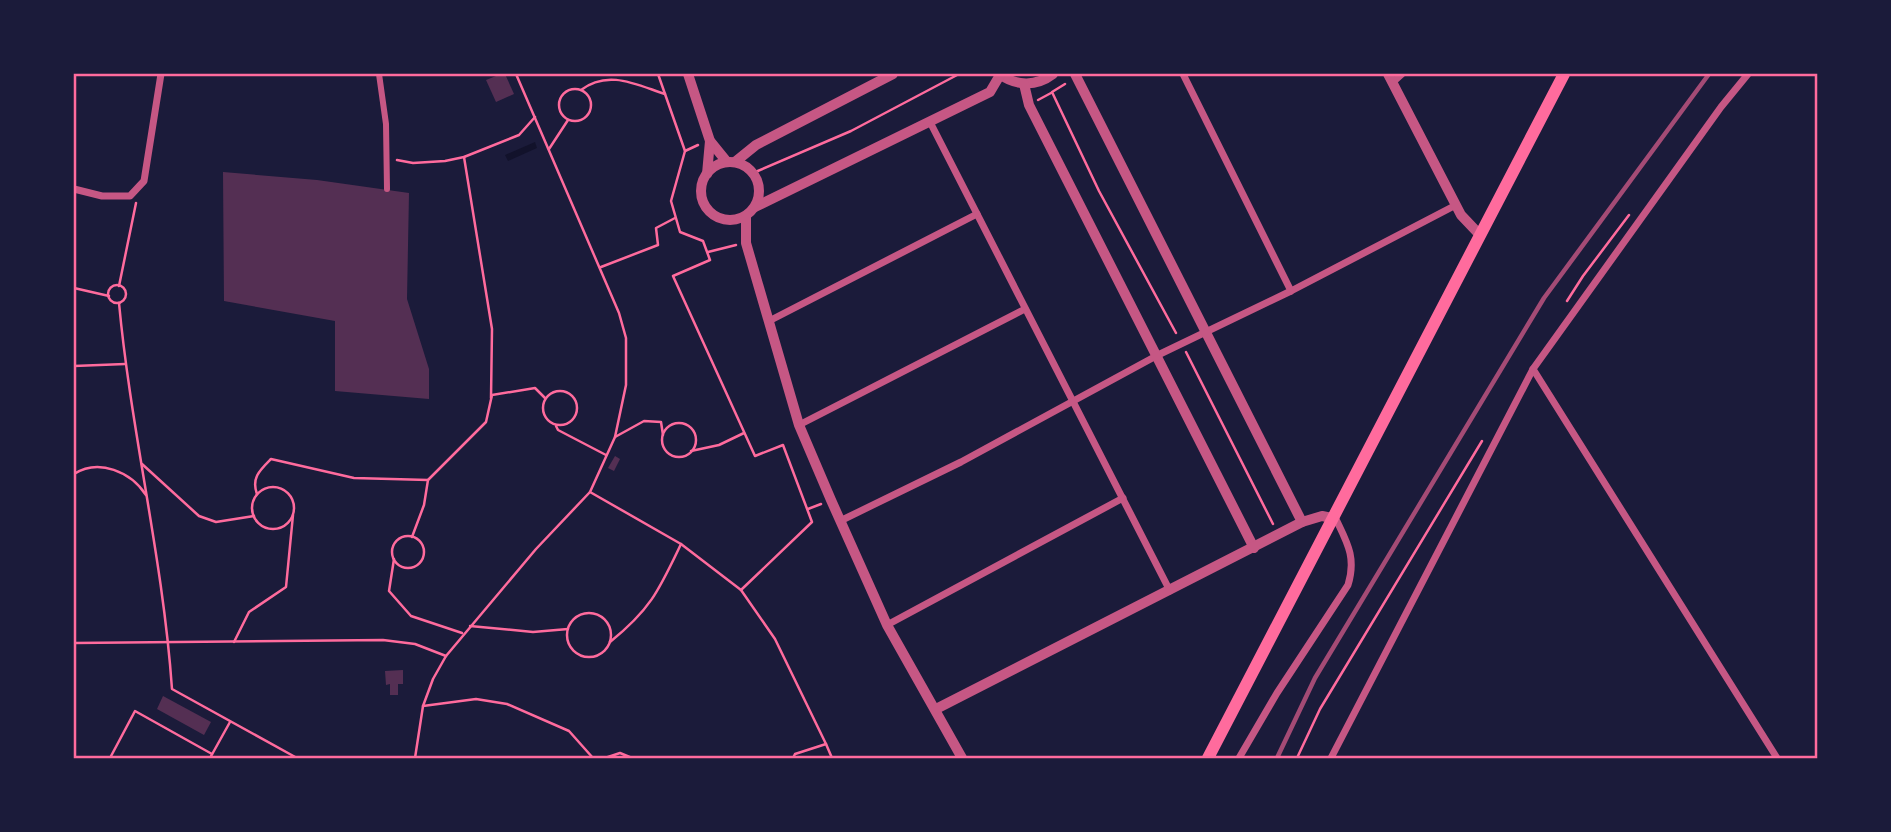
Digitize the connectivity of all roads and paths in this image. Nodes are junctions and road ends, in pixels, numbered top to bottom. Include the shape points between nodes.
1 (161, 74) edge
2 (379, 74) edge
3 (516, 74) edge
4 (658, 74) edge
5 (688, 74) edge
6 (893, 74) edge
7 (959, 74) edge
8 (1000, 74) edge
9 (1053, 74) edge
10 (1183, 74) edge
11 (1402, 74) edge
12 (1564, 74) edge
13 (1748, 74) edge
14 (1076, 76) edge
15 (1390, 78) edge
16 (1024, 84) junction
17 (581, 90) junction
18 (665, 94) junction
19 (535, 117) junction
20 (568, 120) junction
21 (930, 122) junction
22 (710, 141) junction
23 (549, 149) junction
24 (464, 157) junction
25 (386, 159) junction
26 (731, 162) junction
27 (753, 173) junction
28 (707, 174) junction
29 (139, 186) junction
30 (74, 190) edge
31 (387, 190) dead end
32 (1456, 205) junction
33 (755, 207) junction
34 (977, 214) junction
35 (746, 216) junction
36 (675, 218) junction
37 (730, 219) junction
38 (1479, 234) junction
39 (746, 243) junction
40 (707, 252) junction
41 (601, 267) junction
42 (119, 286) junction
43 (74, 288) edge
44 (1291, 291) junction
45 (109, 296) junction
46 (119, 303) junction
47 (1025, 309) junction
48 (769, 321) junction
49 (1206, 331) junction
50 (1182, 344) junction
51 (1158, 355) junction
52 (125, 365) junction
53 (74, 366) edge
54 (1533, 369) junction
55 (491, 398) junction
56 (545, 398) junction
57 (1072, 401) junction
58 (556, 425) junction
59 (799, 425) junction
60 (744, 433) junction
61 (663, 435) junction
62 (615, 437) junction
63 (691, 451) junction
64 (606, 455) junction
65 (142, 464) junction
66 (74, 474) edge
67 (428, 480) junction
68 (590, 492) junction
69 (257, 494) junction
70 (147, 497) junction
71 (1123, 498) junction
72 (74, 514) edge
73 (293, 515) junction
74 (254, 516) junction
75 (1333, 516) junction
76 (74, 521) edge
77 (840, 522) junction
78 (1302, 522) junction
79 (1279, 536) junction
80 (412, 537) junction
81 (681, 544) junction
82 (1254, 548) junction
83 (394, 559) junction
84 (741, 590) junction
85 (1170, 591) junction
86 (887, 625) junction
87 (470, 626) junction
88 (568, 629) junction
89 (464, 634) junction
90 (234, 642) junction
91 (610, 642) junction
92 (74, 643) edge
93 (169, 644) junction
94 (446, 656) junction
95 (423, 706) junction
96 (936, 709) junction
97 (230, 722) junction
98 (826, 744) junction
99 (284, 751) junction
100 (211, 756) edge
101 (110, 758) edge
102 (280, 758) edge
103 (297, 758) edge
104 (415, 758) edge
105 (593, 758) edge
106 (605, 758) edge
107 (632, 758) edge
108 (793, 758) edge
109 (832, 758) edge
110 (962, 758) edge
111 (1208, 758) edge
112 (1240, 758) edge
113 (1331, 758) edge
114 (1777, 758) edge

1 - 29 street via 144,181
2 - 25 street
3 - 19 path
4 - 18 path
5 - 22 street
6 - 26 street
7 - 27 path via 851,131
8 - 16 street
8 - 21 street via 990,92
9 - 16 street
10 - 44 street
11 - 15 street
12 - 38 main road
13 - 54 street
14 - 49 street
14 - 50 path via 1052,92 1099,191
15 - 32 street
16 - 51 street via 1029,105
17 - 18 path via 592,82 618,78
17 - 20 path via 569,90 561,98 560,110
17 - 20 path via 590,97 591,110 584,119
18 - 36 path via 685,151 671,201
19 - 23 path
19 - 24 path via 519,135
20 - 23 path
21 - 33 street
21 - 34 street
22 - 26 street
22 - 28 street
23 - 41 path
24 - 25 path via 413,163
24 - 55 path via 492,329
25 - 31 street
26 - 27 street
26 - 28 street via 717,165
27 - 33 street via 759,187
28 - 37 street via 701,193 704,203 716,216
29 - 30 street via 130,196
29 - 42 path
32 - 38 street
32 - 44 street
33 - 35 street
34 - 47 street
34 - 48 street
35 - 37 street
35 - 39 street
36 - 40 path via 680,232 704,241
36 - 41 path via 656,228 658,245
37 - 39 street
38 - 75 main road
39 - 40 path
39 - 48 street
40 - 60 path via 710,260 673,276
41 - 62 path via 626,338 626,384
42 - 45 path via 111,288
42 - 46 path via 126,294
43 - 45 path
44 - 49 street
45 - 46 path
46 - 52 path
47 - 57 street
47 - 59 street
48 - 59 street
49 - 50 street
49 - 78 street
50 - 51 street
50 - 79 path
51 - 57 street
51 - 82 street
52 - 53 path
52 - 65 path
54 - 113 street
54 - 114 street
55 - 56 path via 536,388
55 - 67 path via 486,422
56 - 58 path via 542,412
56 - 58 path via 559,390 568,392 576,403 572,420
57 - 71 street
57 - 77 street
58 - 64 path via 572,439
59 - 77 street
60 - 63 path
60 - 84 path via 755,456 783,445 813,522
61 - 62 path via 661,422 644,421
61 - 63 path via 670,454 681,456
61 - 63 path via 675,424 689,426 695,439
62 - 64 path
64 - 68 path
65 - 70 path
65 - 74 path via 199,516 216,522
66 - 70 path via 113,468 138,482
67 - 69 path via 354,478 271,459 256,475
67 - 80 path
68 - 81 path
68 - 87 path
69 - 73 path via 271,487 282,489 293,501
69 - 74 path
70 - 93 path
71 - 85 street
71 - 86 street
72 - 76 path
73 - 74 path via 284,526 274,529
73 - 90 path via 286,587 249,612
75 - 78 street
75 - 111 main road
75 - 112 street via 1351,554 1348,585
77 - 86 street
78 - 79 street
79 - 82 street
80 - 83 path via 398,540 392,550
80 - 83 path via 424,548 421,562 408,568
81 - 84 path
81 - 91 path via 647,609
82 - 85 street
83 - 89 path via 389,591 411,616
84 - 98 path via 775,639
85 - 96 street
86 - 96 street
87 - 88 path via 533,632
87 - 89 path
88 - 91 path via 570,645 583,656 600,655
88 - 91 path via 584,614 599,616 610,627
89 - 94 path
90 - 93 path
90 - 94 path via 383,640 415,644
92 - 93 path
93 - 97 path via 172,689
94 - 95 path
95 - 104 path
95 - 105 path via 476,699 507,704 569,731
96 - 110 street
97 - 99 path
97 - 100 path
98 - 108 path
98 - 109 path
99 - 102 path
99 - 103 path
100 - 101 path via 135,711
106 - 107 path via 620,753

